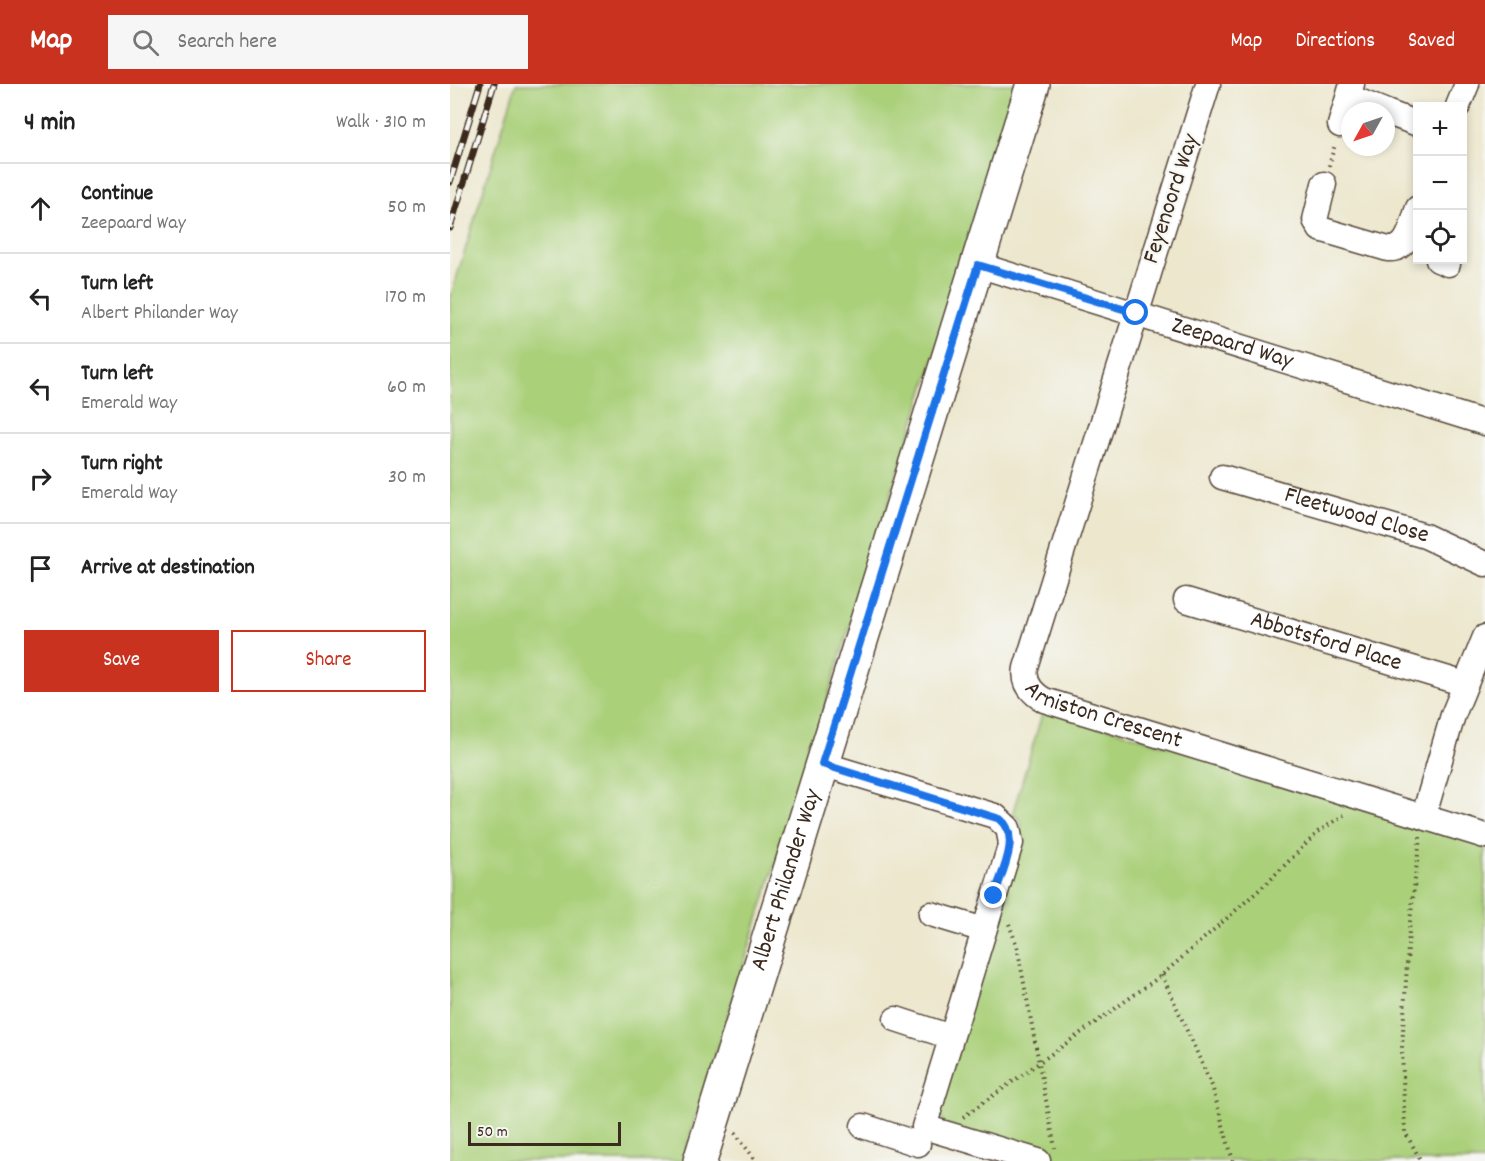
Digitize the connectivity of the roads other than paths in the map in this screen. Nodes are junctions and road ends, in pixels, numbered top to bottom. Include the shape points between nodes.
1 (1033, 84) edge
2 (1208, 84) edge
3 (1467, 84) edge
4 (1350, 91) edge
5 (1369, 102) edge
6 (1460, 102) edge
7 (1395, 115) edge
8 (1413, 122) edge
9 (1340, 125) road end
10 (1323, 184) road end
11 (1418, 210) edge
12 (1411, 248) edge
13 (978, 265) junction
14 (1136, 313) junction
15 (1485, 423) edge
16 (1222, 477) dead end
17 (1485, 564) edge
18 (1186, 600) dead end
19 (1485, 637) edge
20 (1465, 684) junction
21 (822, 764) junction
22 (1424, 815) junction
23 (1485, 836) edge
24 (931, 914) dead end
25 (984, 930) junction
26 (896, 1019) dead end
27 (951, 1037) junction
28 (863, 1126) dead end
29 (918, 1144) edge
30 (1046, 1156) edge
31 (700, 1161) edge

1 - 13 street, Albert Philander Way
2 - 14 street, Feyenoord Way
3 - 6 street
4 - 5 street
4 - 9 street
7 - 8 street
10 - 12 street via 1315,220 1320,230 1388,249
11 - 12 street
13 - 14 street, Zeepaard Way
13 - 21 street, Albert Philander Way
14 - 15 street, Zeepaard Way
14 - 22 street, Arniston Crescent via 1026,668 1028,685 1044,700 1354,797
16 - 17 street, Fleetwood Close via 1425,536
18 - 20 street, Abbotsford Place
19 - 20 street
20 - 22 street
21 - 25 street via 1000,819 1008,828 1011,843
21 - 31 street, Albert Philander Way
22 - 23 street, Arniston Crescent
24 - 25 street
25 - 27 street
26 - 27 street
27 - 29 street
28 - 29 street
29 - 30 street via 951,1135

